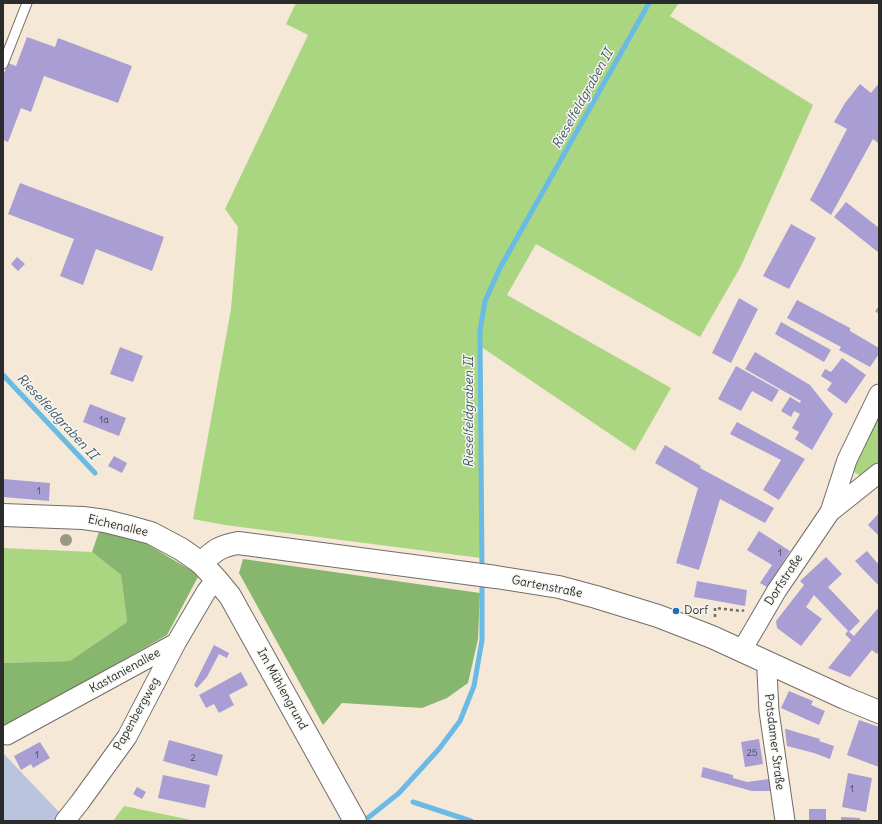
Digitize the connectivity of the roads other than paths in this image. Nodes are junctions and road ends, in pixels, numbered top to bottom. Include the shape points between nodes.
1 (27, 3) edge
2 (3, 64) edge
3 (879, 394) edge
4 (879, 473) edge
5 (830, 512) junction
6 (3, 515) edge
7 (201, 563) junction
8 (216, 579) junction
9 (176, 643) junction
10 (742, 650) junction
11 (770, 663) junction
12 (879, 712) edge
13 (7, 735) dead end
14 (353, 818) edge
15 (65, 821) edge
16 (785, 821) edge

1 - 2 lane
3 - 5 street, Dorfstraße via 846,460
4 - 5 street, Dorfstraße
5 - 10 street, Dorfstraße via 777,590
6 - 7 street, Eichenallee via 105,521 151,533
7 - 8 street, Im Mühlengrund
7 - 10 street, Gartenstraße via 213,551 238,543 559,587 658,616
8 - 9 street
8 - 14 street, Im Mühlengrund via 230,596
9 - 13 street, Kastanienallee
9 - 15 street, Papenbergweg via 127,737
10 - 11 street, Gartenstraße
11 - 12 street, Gartenstraße
11 - 16 street, Potsdamer Straße via 767,672 769,711

